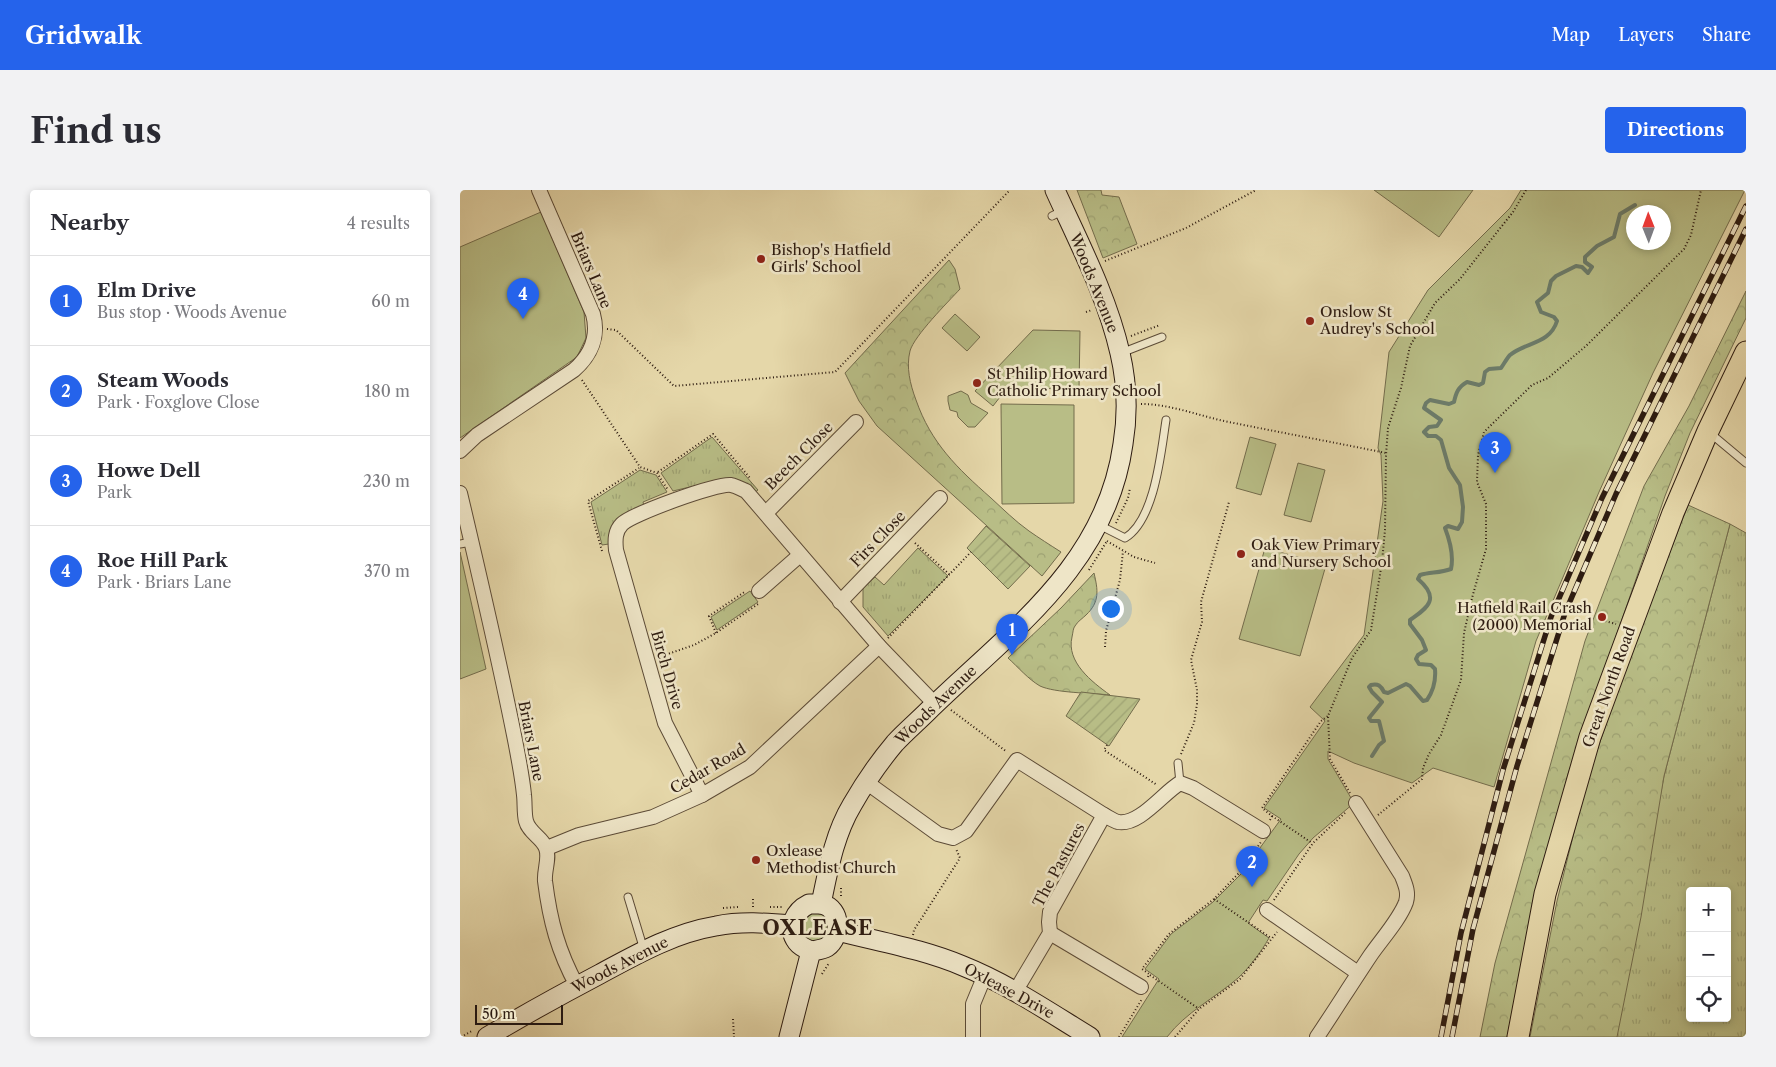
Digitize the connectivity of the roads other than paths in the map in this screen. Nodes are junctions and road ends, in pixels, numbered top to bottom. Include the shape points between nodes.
1 (539, 190) edge
2 (1055, 190) edge
3 (1162, 337) dead end
4 (1746, 352) edge
5 (1120, 353) junction
6 (1166, 420) dead end
7 (856, 422) dead end
8 (1708, 431) junction
9 (460, 451) edge
10 (1746, 463) edge
11 (460, 494) edge
12 (940, 498) dead end
13 (766, 513) junction
14 (1106, 533) junction
15 (466, 543) edge
16 (800, 555) junction
17 (755, 593) road end
18 (840, 602) junction
19 (879, 646) junction
20 (942, 707) junction
21 (1178, 763) road end
22 (866, 782) junction
23 (1180, 783) junction
24 (702, 795) junction
25 (1356, 803) road end
26 (1104, 815) junction
27 (1263, 831) dead end
28 (547, 848) junction
29 (628, 897) dead end
30 (821, 904) junction
31 (1267, 910) road end
32 (792, 925) junction
33 (838, 931) junction
34 (1050, 933) junction
35 (644, 950) junction
36 (811, 951) junction
37 (1358, 973) junction
38 (985, 975) junction
39 (577, 986) junction
40 (1141, 987) road end
41 (1015, 992) junction
42 (487, 1037) edge
43 (789, 1037) edge
44 (973, 1037) edge
45 (1090, 1037) edge
46 (1317, 1037) edge
47 (1518, 1037) edge

1 - 9 street, Briars Lane via 592,314 595,328 592,345 586,359 574,370 477,435
2 - 5 street, Woods Avenue via 1058,213 1104,300
3 - 5 lane
4 - 8 main road, Great North Road
5 - 14 street, Woods Avenue via 1126,395 1125,432
6 - 14 lane via 1160,463 1146,513 1131,534 1124,538
7 - 13 street, Beech Close
8 - 10 lane
8 - 47 main road, Great North Road via 1590,737 1545,894
11 - 15 street, Briars Lane
12 - 18 street, Firs Close
13 - 16 street
13 - 24 street, Birch Drive via 746,491 731,485 712,488 628,518 620,525 609,550 665,723
14 - 20 street, Woods Avenue
15 - 28 street, Briars Lane via 514,736 525,819
16 - 17 street
16 - 18 street
18 - 19 street
19 - 20 street
19 - 24 street, Cedar Road via 750,767
20 - 22 street, Woods Avenue via 895,744
21 - 23 lane
22 - 26 street, The Pastures via 938,834 953,838 966,831 1017,760
22 - 30 street, Woods Avenue via 837,834
23 - 26 street via 1140,816 1118,822
23 - 27 street
24 - 28 street, Cedar Road via 654,817 580,835
25 - 37 street via 1402,876 1407,896
26 - 34 street, The Pastures via 1050,912
28 - 39 street via 544,874 555,935 565,965
29 - 35 lane
30 - 32 street via 802,908 796,913
30 - 33 street via 837,919
31 - 37 street
32 - 35 street, Woods Avenue via 740,922 715,926 677,936
32 - 36 street via 797,942
33 - 36 street via 826,948
33 - 38 street, Oxlease Drive via 929,954
34 - 40 street
34 - 41 street, The Pastures
35 - 39 street, Woods Avenue
36 - 43 street
37 - 46 street
38 - 41 street, Oxlease Drive
38 - 44 street via 973,1004
39 - 42 street, Woods Avenue
41 - 45 street, Oxlease Drive

